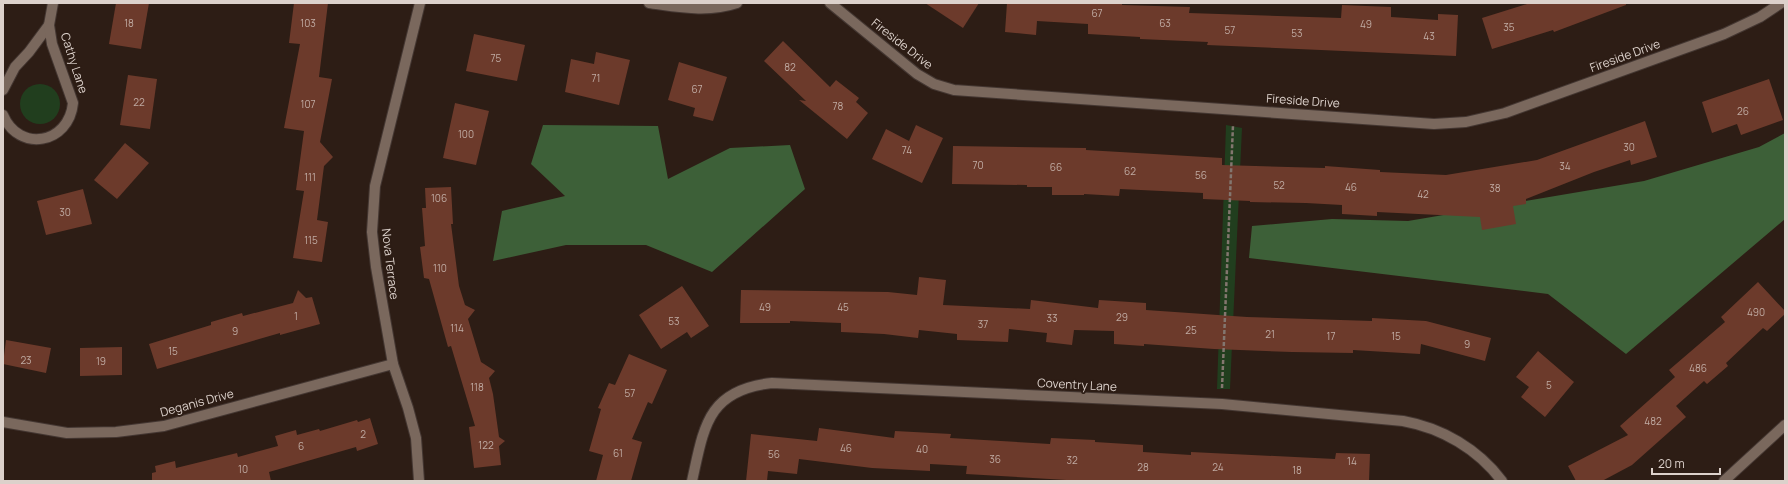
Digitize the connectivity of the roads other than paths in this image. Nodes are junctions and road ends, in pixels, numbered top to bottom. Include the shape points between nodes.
1 (54, 3) edge
2 (420, 3) edge
3 (649, 3) edge
4 (737, 3) edge
5 (830, 3) edge
6 (1781, 3) edge
7 (49, 25) junction
8 (3, 90) edge
9 (3, 115) edge
10 (393, 364) junction
11 (3, 422) edge
12 (1785, 425) edge
13 (419, 481) edge
14 (692, 481) edge
15 (1502, 481) edge
16 (1724, 481) edge

1 - 7 street, Cathy Lane
2 - 10 street, Nova Terrace via 378,174 372,211 372,244
3 - 4 street via 701,9
5 - 6 street, Fireside Drive via 917,74 934,84 954,90 1434,124 1482,120 1505,113 1724,34 1760,17
7 - 8 street, Cathy Lane via 15,67
7 - 9 street, Cathy Lane via 57,60 74,103 67,124 59,133 48,138 36,139 24,137 14,131
10 - 11 street, Deganis Drive via 164,426 116,432 68,433
10 - 13 street, Nova Terrace via 416,438
12 - 16 street
14 - 15 street, Coventry Lane via 703,435 719,403 741,390 758,385 782,384 1222,404 1411,422 1442,433 1463,445

